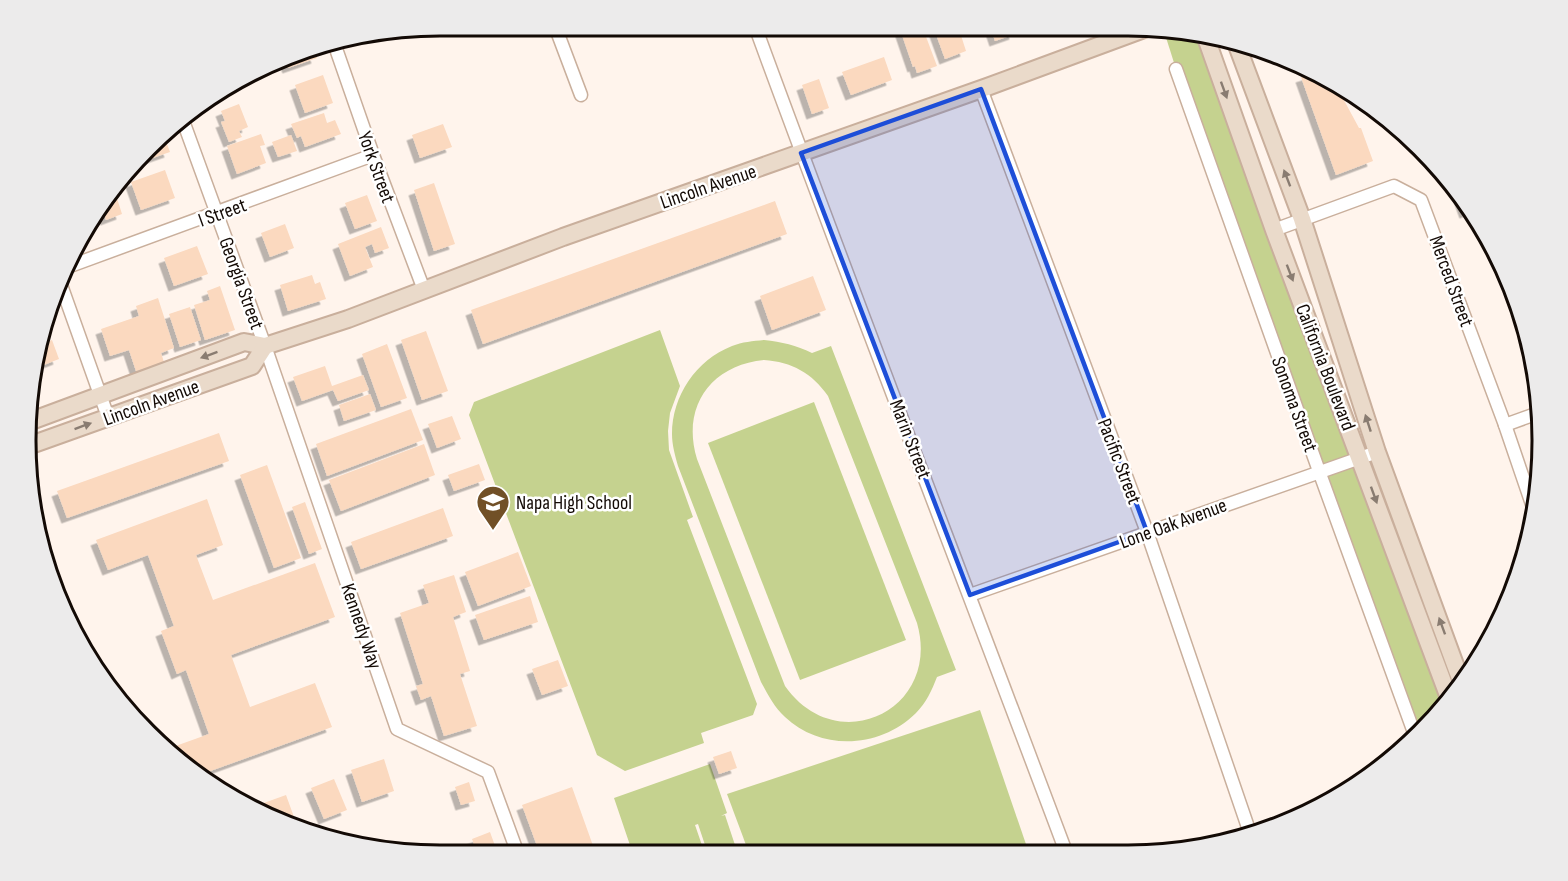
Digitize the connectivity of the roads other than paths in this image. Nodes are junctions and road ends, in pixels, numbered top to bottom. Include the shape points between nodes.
1 (559, 36) edge
2 (759, 36) edge
3 (1125, 36) edge
4 (1208, 45) edge
5 (336, 50) edge
6 (1239, 52) edge
7 (1176, 69) dead end
8 (981, 89) junction
9 (581, 95) dead end
10 (185, 127) edge
11 (801, 153) junction
12 (373, 155) junction
13 (217, 214) junction
14 (1302, 219) junction
15 (1274, 230) junction
16 (77, 263) edge
17 (424, 290) junction
18 (64, 293) edge
19 (264, 346) junction
20 (100, 395) junction
21 (1531, 416) edge
22 (108, 417) junction
23 (37, 419) edge
24 (1505, 425) junction
25 (36, 443) edge
26 (1377, 452) junction
27 (1360, 458) junction
28 (1319, 471) junction
29 (1529, 495) edge
30 (1147, 532) junction
31 (970, 596) junction
32 (1458, 673) edge
33 (1446, 690) edge
34 (1412, 728) edge
35 (1248, 827) edge
36 (515, 845) edge
37 (1063, 845) edge

1 - 9 street
2 - 11 street, Marin Street
3 - 8 main road, Lincoln Avenue
4 -> 15 main road, California Boulevard
5 - 12 street, York Street
14 -> 6 main road, California Boulevard
7 - 28 street, Sonoma Street
8 - 11 main road, Lincoln Avenue
8 - 30 street, Pacific Street
10 - 13 street, Georgia Street
11 - 17 main road, Lincoln Avenue
11 - 31 street, Marin Street
12 - 13 street, I Street
12 - 17 street, York Street
13 - 16 street, I Street
13 - 19 street, Georgia Street
14 - 15 street, Merced Street
14 - 24 street, Merced Street via 1394,186 1421,200
26 -> 14 main road, California Boulevard
15 -> 27 main road, California Boulevard
17 - 19 main road, Lincoln Avenue
18 - 20 street
19 -> 20 main road, Lincoln Avenue via 244,342
19 - 22 main road, Lincoln Avenue via 252,366
19 - 36 street, Kennedy Way via 397,729 488,772
20 - 22 street
20 - 23 main road, Lincoln Avenue
21 - 24 street
25 -> 22 main road, Lincoln Avenue
24 - 29 street, Merced Street
26 - 27 street, Lone Oak Avenue
32 -> 26 main road, California Boulevard
27 - 28 street, Lone Oak Avenue
27 -> 33 main road, California Boulevard
28 - 30 street, Lone Oak Avenue
28 - 34 street, Sonoma Street
30 - 31 street, Lone Oak Avenue
30 - 35 street, Pacific Street
31 - 37 street, Marin Street

